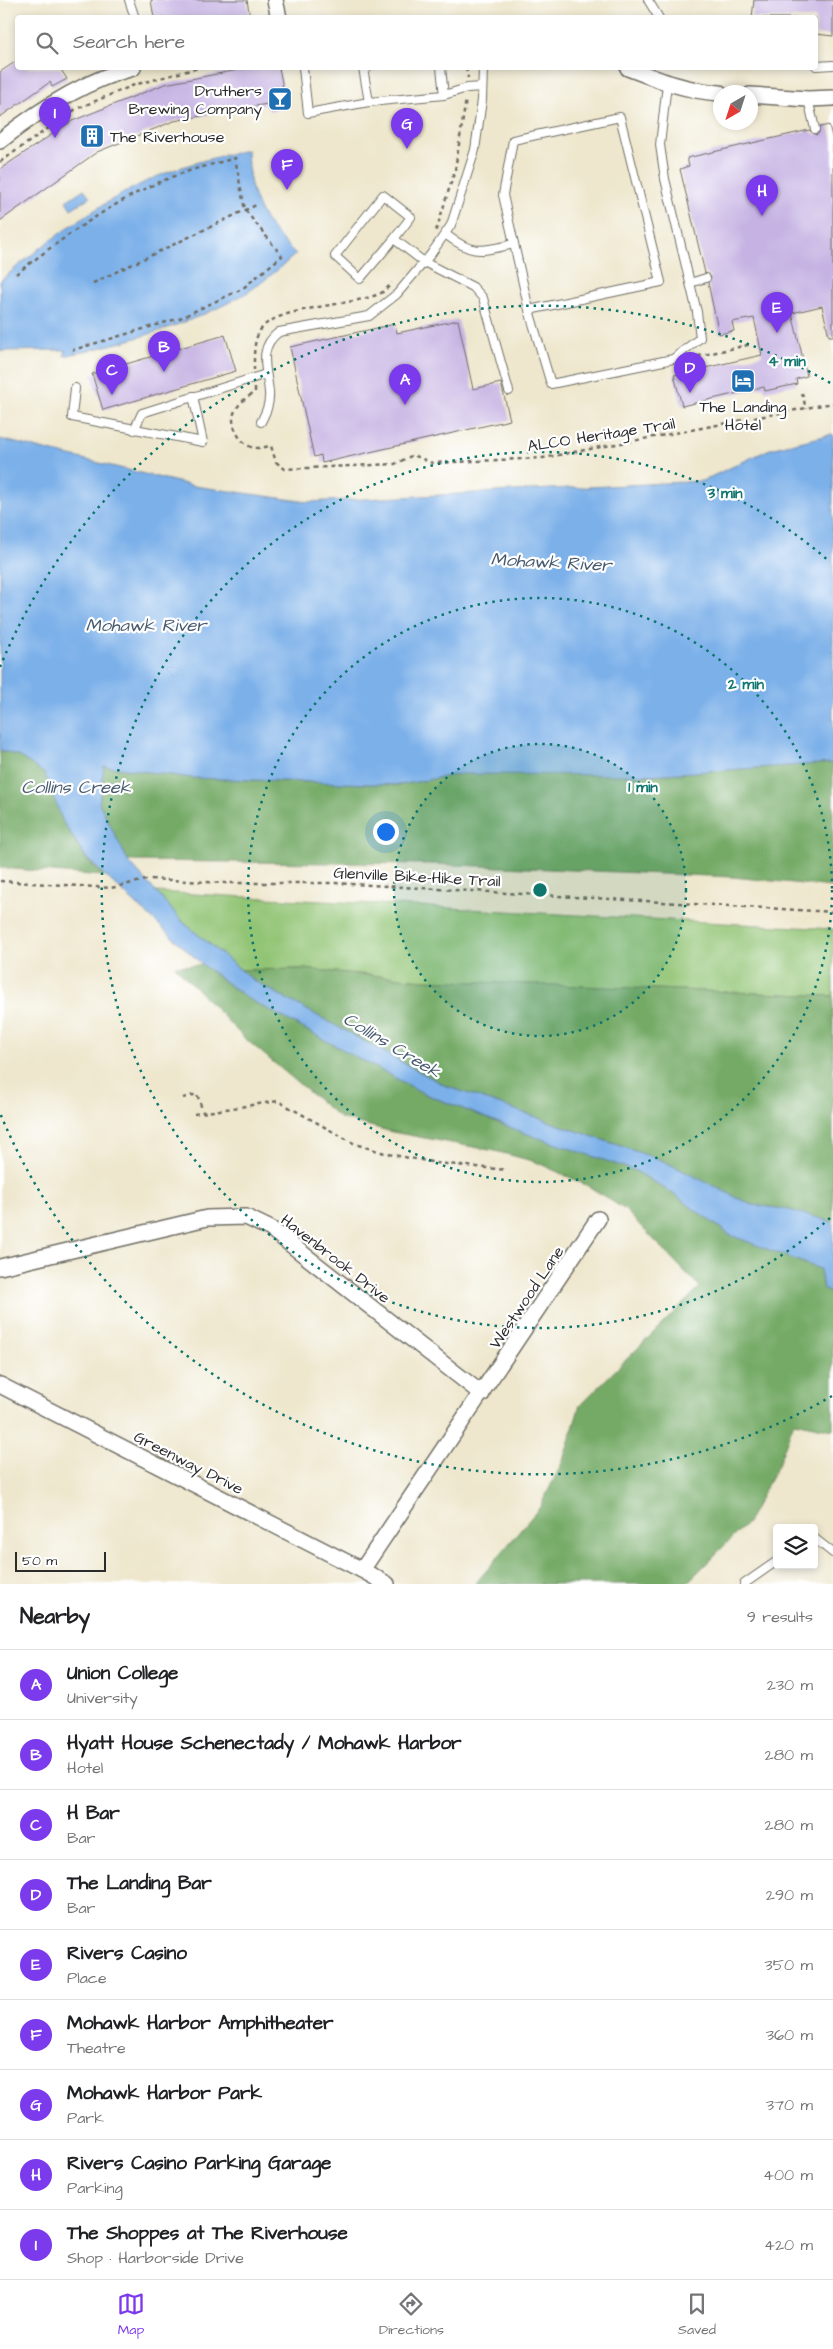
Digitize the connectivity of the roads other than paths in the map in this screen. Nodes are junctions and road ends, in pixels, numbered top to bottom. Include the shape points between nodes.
1 (129, 0) edge
2 (275, 0) edge
3 (648, 0) edge
4 (135, 15) edge
5 (278, 15) edge
6 (656, 15) edge
7 (833, 65) edge
8 (818, 66) edge
9 (125, 70) edge
10 (303, 70) edge
11 (363, 70) edge
12 (441, 70) edge
13 (483, 70) edge
14 (633, 70) edge
15 (667, 84) junction
16 (482, 87) junction
17 (713, 93) edge
18 (444, 95) junction
19 (758, 96) edge
20 (833, 98) edge
21 (808, 99) junction
22 (369, 102) junction
23 (815, 129) dead end
24 (0, 141) edge
25 (445, 234) junction
26 (394, 238) junction
27 (514, 244) junction
28 (424, 262) junction
29 (706, 278) dead end
30 (690, 283) junction
31 (529, 310) junction
32 (266, 374) junction
33 (75, 388) dead end
34 (510, 391) dead end
35 (193, 396) junction
36 (261, 422) dead end
37 (134, 430) junction
38 (598, 1219) dead end
39 (0, 1267) edge
40 (0, 1385) edge
41 (482, 1394) junction
42 (818, 1541) edge
43 (833, 1553) edge
44 (773, 1564) edge
45 (362, 1570) junction
46 (387, 1584) edge
47 (744, 1584) edge

1 - 4 lane
2 - 5 street
3 - 6 lane
7 - 8 lane
9 - 24 street via 107,74 44,110
10 - 22 lane via 308,114
11 - 22 lane
12 - 18 lane
13 - 16 lane
14 - 15 street
15 - 17 street
15 - 30 lane via 660,145
16 - 18 lane
16 - 25 lane via 475,150 454,218
18 - 22 lane
19 - 21 street
20 - 21 street
21 - 23 lane
25 - 27 lane via 469,250 481,251
25 - 28 lane
26 - 26 lane via 411,217 383,195 334,256 360,279
26 - 28 lane
27 - 31 lane
27 - 31 lane via 503,195 512,140 620,117 661,282
28 - 32 lane via 397,294 369,316 279,332 266,348
28 - 34 lane via 473,287 483,298
29 - 30 lane
30 - 31 lane via 700,338 673,359 551,384
32 - 35 lane
32 - 36 lane via 268,410
33 - 37 lane via 72,417
35 - 37 lane via 142,413
35 - 37 lane via 203,442
38 - 41 street, Westwood Lane
39 - 41 street, Havenbrook Drive via 207,1218 246,1217 271,1229
40 - 45 street, Greenway Drive
41 - 45 street
42 - 43 lane
44 - 47 lane
45 - 46 street, Greenway Drive

